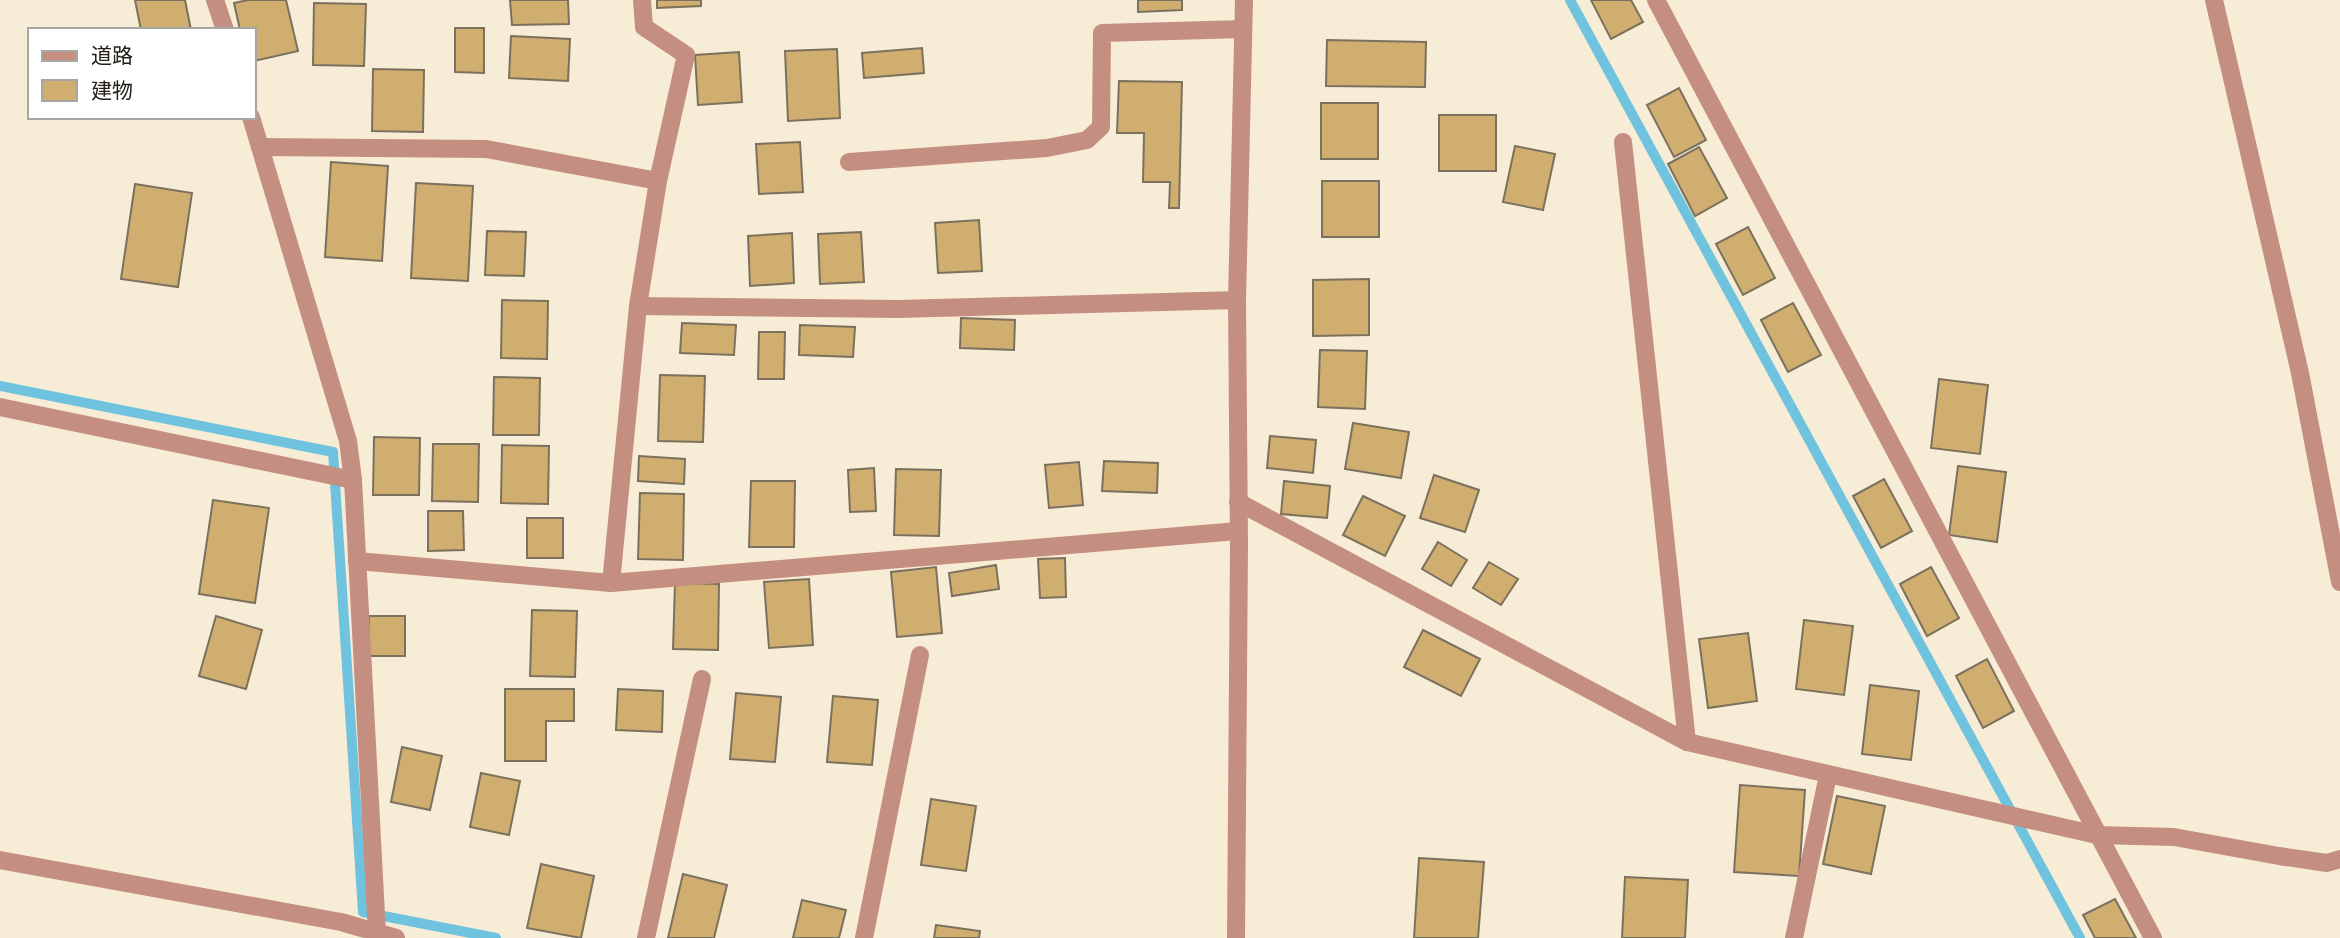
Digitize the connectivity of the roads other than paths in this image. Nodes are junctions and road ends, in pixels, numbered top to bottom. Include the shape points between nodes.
1 (215, 0) edge
2 (642, 0) edge
3 (1244, 0) edge
4 (1656, 0) edge
5 (2214, 0) edge
6 (224, 28) edge
7 (1243, 29) junction
8 (252, 119) edge
9 (1623, 142) dead end
10 (260, 147) junction
11 (849, 162) dead end
12 (658, 181) junction
13 (1237, 300) junction
14 (638, 306) junction
15 (0, 407) edge
16 (353, 480) junction
17 (1238, 502) junction
18 (1238, 531) junction
19 (2336, 541) edge
20 (357, 561) junction
21 (2340, 582) edge
22 (611, 583) junction
23 (920, 655) dead end
24 (702, 679) dead end
25 (1687, 742) junction
26 (1828, 775) junction
27 (2096, 835) junction
28 (2340, 859) edge
29 (0, 860) edge
30 (377, 934) junction
31 (396, 938) edge
32 (646, 938) edge
33 (864, 938) edge
34 (1236, 938) edge
35 (1794, 938) edge
36 (2153, 938) edge

1 - 6 street
2 - 12 street via 644,27 686,55
3 - 7 street
4 - 27 street
5 - 19 street
7 - 11 street via 1102,33 1101,127 1087,139 1047,148
7 - 13 street
8 - 10 street
9 - 25 street
10 - 12 street via 486,149
10 - 16 street via 348,441
12 - 14 street
13 - 14 street via 899,309
13 - 17 street
14 - 22 street
15 - 16 street
16 - 20 street
17 - 18 street
17 - 25 street
18 - 22 street
18 - 34 street
19 - 21 street
20 - 22 street
20 - 30 street
23 - 33 street
24 - 32 street
25 - 26 street
26 - 27 street
26 - 35 street
27 - 28 street via 2174,836 2327,863
27 - 36 street
29 - 30 street via 341,922
30 - 31 street

